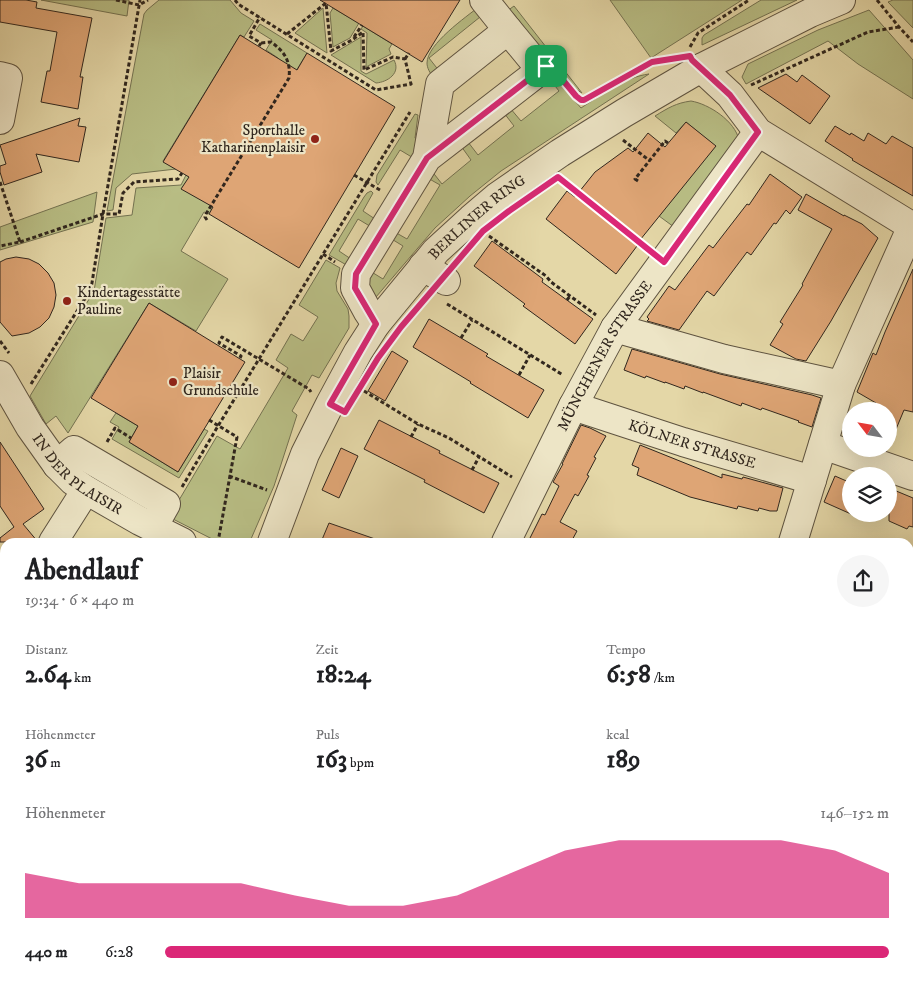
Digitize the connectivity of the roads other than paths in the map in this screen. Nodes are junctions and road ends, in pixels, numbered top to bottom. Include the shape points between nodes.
1 (484, 0) edge
2 (841, 0) edge
3 (508, 30) junction
4 (701, 68) junction
5 (0, 76) edge
6 (0, 120) edge
7 (758, 132) junction
8 (427, 158) junction
9 (912, 226) edge
10 (423, 266) junction
11 (445, 292) road end
12 (376, 324) junction
13 (615, 328) junction
14 (0, 375) edge
15 (841, 386) junction
16 (578, 397) junction
17 (823, 445) junction
18 (56, 465) junction
19 (907, 471) edge
20 (812, 480) junction
21 (86, 490) junction
22 (142, 528) junction
23 (56, 538) edge
24 (171, 538) edge
25 (274, 538) edge
26 (508, 538) edge
27 (794, 538) edge

1 - 3 street
2 - 4 street, BERLINER RING
3 - 8 street via 440,84
3 - 8 street via 541,70
4 - 7 street via 730,95
4 - 10 street, BERLINER RING via 576,143 504,205 471,219
5 - 6 street via 8,78
7 - 9 street
7 - 13 street, MÜNCHENER STRASSE
8 - 12 street via 356,274 355,288
9 - 15 street
10 - 11 street
10 - 12 street, BERLINER RING
12 - 25 street, BERLINER RING via 305,454
13 - 15 street via 724,359
13 - 16 street, MÜNCHENER STRASSE
14 - 18 street, IN DER PLAISIR via 30,428
15 - 17 street
16 - 20 street, KÖLNER STRASSE via 683,442
16 - 26 street, MÜNCHENER STRASSE
17 - 19 street
17 - 20 street
18 - 21 street, IN DER PLAISIR
18 - 22 street via 74,450 166,504
20 - 27 street
21 - 22 street, IN DER PLAISIR
21 - 23 street
22 - 24 street, IN DER PLAISIR

